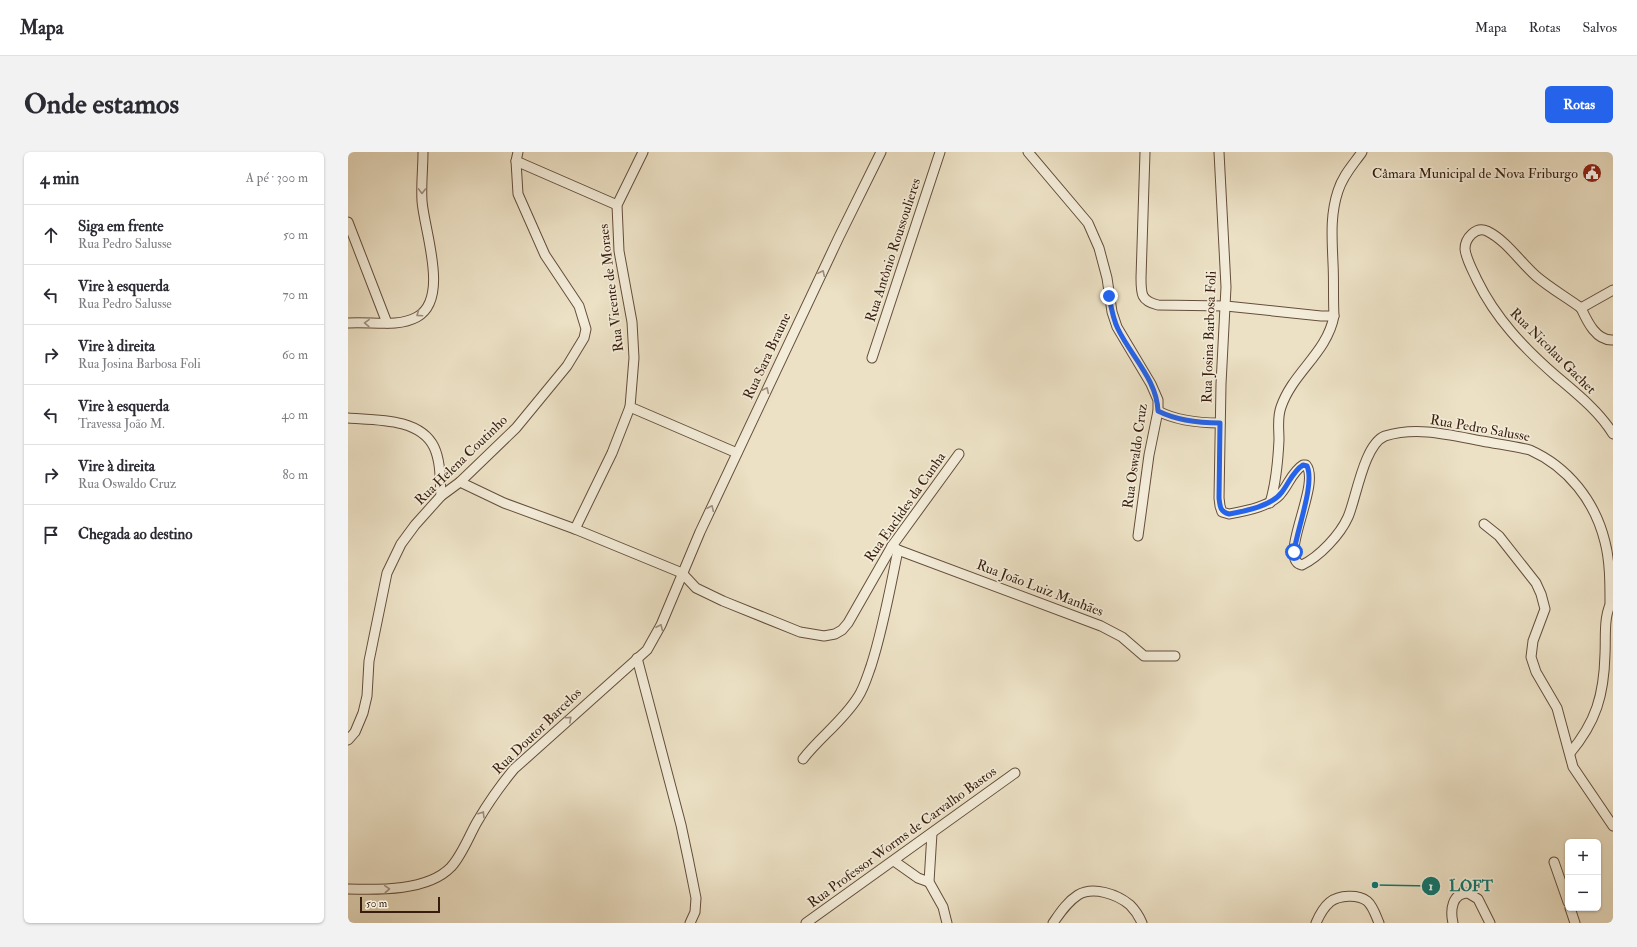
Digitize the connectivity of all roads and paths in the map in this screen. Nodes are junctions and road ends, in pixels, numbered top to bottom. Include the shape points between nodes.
1 (423, 152) edge
2 (643, 152) edge
3 (881, 152) edge
4 (940, 152) edge
5 (1028, 152) edge
6 (1145, 152) edge
7 (1219, 152) edge
8 (1362, 152) edge
9 (517, 156) edge
10 (617, 205) junction
11 (348, 222) edge
12 (1613, 290) edge
13 (1226, 306) junction
14 (1581, 308) junction
15 (1334, 316) junction
16 (348, 323) edge
17 (387, 323) junction
18 (1613, 340) edge
19 (872, 358) dead end
20 (630, 407) junction
21 (1158, 411) junction
22 (348, 418) edge
23 (1220, 423) junction
24 (1613, 434) edge
25 (737, 453) junction
26 (959, 454) dead end
27 (460, 482) junction
28 (441, 496) junction
29 (1270, 503) junction
30 (1233, 513) joint
31 (1484, 524) dead end
32 (575, 529) junction
33 (1138, 536) dead end
34 (895, 548) junction
35 (682, 573) junction
36 (1612, 601) edge
37 (1175, 656) dead end
38 (637, 658) junction
39 (348, 740) edge
40 (1570, 754) junction
41 (803, 759) dead end
42 (1015, 773) dead end
43 (1613, 826) edge
44 (932, 833) junction
45 (894, 861) junction
46 (1554, 862) dead end
47 (929, 882) junction
48 (348, 889) edge
49 (1565, 893) edge
50 (1571, 911) edge
51 (690, 923) edge
52 (806, 923) edge
53 (947, 923) edge
54 (1053, 923) edge
55 (1142, 923) edge
56 (1316, 923) edge
57 (1379, 923) edge
58 (1453, 923) edge
59 (1490, 923) edge
60 (1574, 923) edge

1 -> 17 street via 422,200 432,260 432,299 427,309 419,316 408,321
2 - 10 street, Rua Vicente de Moraes
25 -> 3 street, Rua Sara Braune
4 - 19 street, Rua Antônio Roussoulieres
5 - 21 street, Rua Oswaldo Cruz via 1088,223 1099,248 1117,327 1151,384 1158,400
6 - 13 street via 1142,295 1150,303 1158,305
7 - 13 street, Rua Josina Barbosa Foli
8 - 15 street via 1344,177 1334,208 1331,230
9 - 10 street
9 - 27 street, Rua Helena Coutinho via 518,194 545,255 579,306 586,329 584,338 567,366 487,458
10 - 20 street, Rua Vicente de Moraes via 619,250 632,322 634,358
11 - 17 street
12 - 14 street
13 - 15 street
13 - 23 street, Rua Josina Barbosa Foli
14 - 18 street via 1599,335 1607,340
14 - 24 street, Rua Nicolau Gachet via 1550,288 1503,243 1485,230 1471,234 1465,249 1471,267 1486,298 1507,329 1598,415
15 - 29 street via 1327,338 1290,388 1280,409 1279,440
17 -> 16 street
20 - 25 street
20 - 32 street, Rua Vicente de Moraes via 612,453
21 - 23 street via 1189,421
21 - 33 street, Rua Oswaldo Cruz
22 - 28 street via 413,426 426,434 434,447 439,466
23 - 30 street, Rua Josina Barbosa Foli via 1220,509 1225,513
35 -> 25 street, Rua Sara Braune
26 - 34 street, Rua Euclides da Cunha
27 - 28 street, Rua Helena Coutinho
27 - 32 street via 504,503
28 - 39 street, Rua Helena Coutinho via 401,544 387,573 369,661 364,713
29 - 30 street, Rua Pedro Salusse
29 - 36 street, Rua Pedro Salusse via 1283,492 1298,469 1303,465 1307,466 1310,477 1309,490 1294,552 1296,563 1302,565 1328,544 1342,528 1363,469 1376,442 1381,438 1410,432 1434,432 1530,450 1559,467 1583,493 1591,506 1605,542
31 - 40 street via 1499,536 1536,583 1541,594 1545,609 1533,642 1531,657 1536,672 1558,708
32 - 35 street
34 - 35 street, Rua Euclides da Cunha via 848,623 835,634 824,636 800,632 723,601 696,588
34 - 37 street, Rua João Luiz Manhães via 1101,626 1122,637 1144,656
34 - 41 street via 876,650 864,686 853,705
38 -> 35 street, Rua Sara Braune via 654,640
36 - 40 street via 1604,634 1602,688 1594,719
48 -> 38 street, Rua Doutor Barcelos via 389,890 438,877 451,867 498,788 514,769
38 - 51 street via 686,845 696,898 695,912
40 - 43 street via 1579,777
42 - 44 street, Rua Professor Worms de Carvalho Bastos
44 - 45 street, Rua Professor Worms de Carvalho Bastos
44 - 47 street
45 - 47 street via 918,878
45 - 52 street, Rua Professor Worms de Carvalho Bastos
46 - 49 street
47 - 53 street via 943,907
50 - 60 street
54 - 55 street via 1078,895 1090,890 1108,894 1129,905
56 - 57 street via 1330,902 1348,897 1366,901
58 - 59 street via 1455,899 1459,894 1468,893 1478,899

